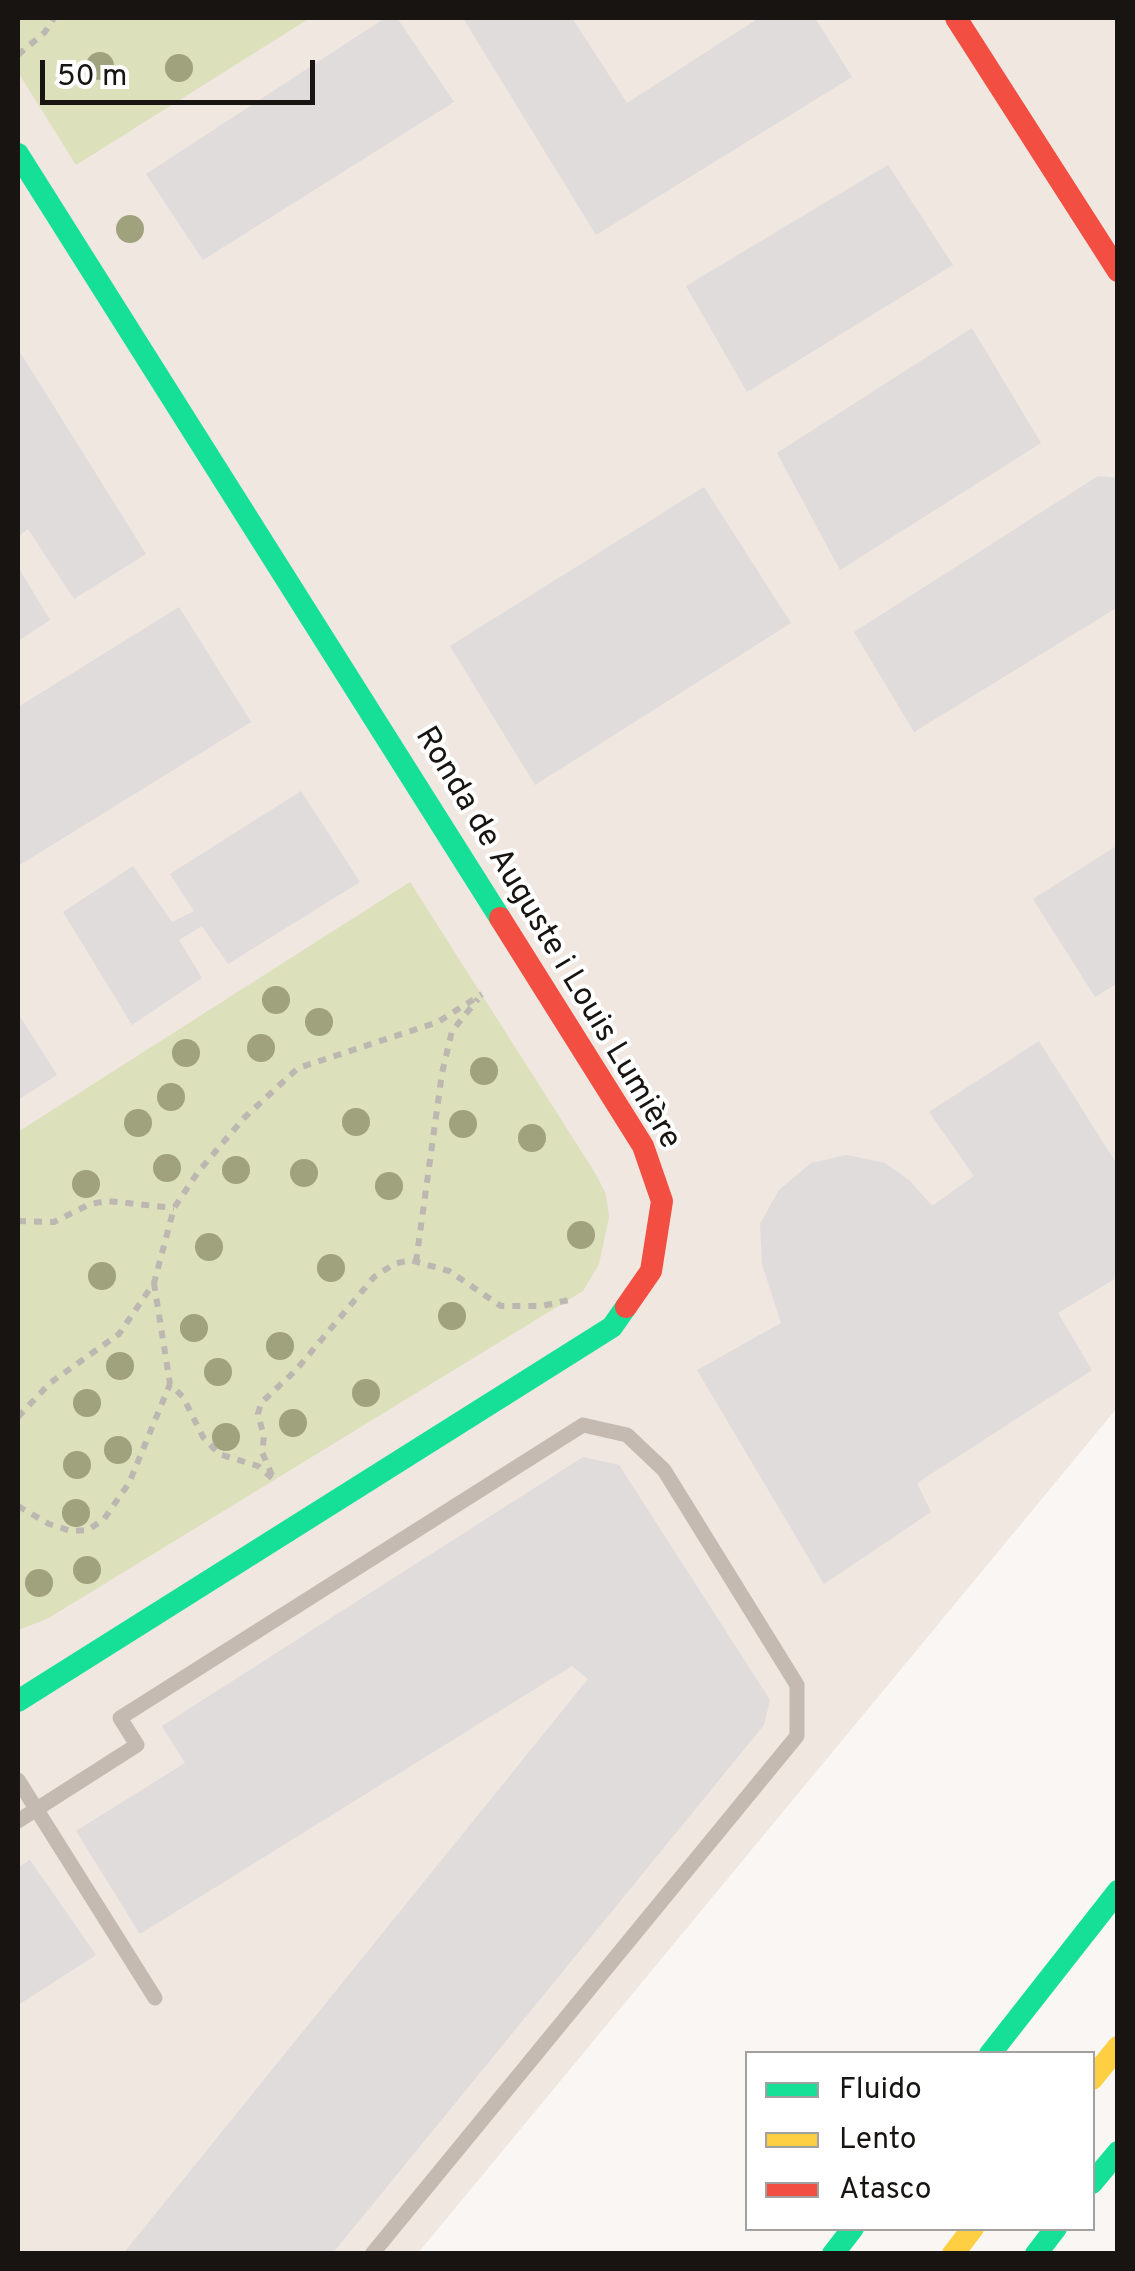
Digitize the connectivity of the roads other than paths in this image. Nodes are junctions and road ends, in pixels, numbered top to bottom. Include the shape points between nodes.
1 (956, 18) edge
2 (18, 154) edge
3 (1118, 271) edge
4 (18, 1701) edge
5 (18, 1780) edge
6 (36, 1809) junction
7 (18, 1820) edge
8 (1118, 1891) edge
9 (154, 1998) dead end
10 (1118, 2048) edge
11 (992, 2051) edge
12 (1095, 2075) edge
13 (1118, 2152) edge
14 (1095, 2179) edge
15 (851, 2231) edge
16 (971, 2231) edge
17 (1054, 2231) edge
18 (372, 2254) edge
19 (833, 2254) edge
20 (953, 2254) edge
21 (1036, 2254) edge

1 - 3 main road
2 - 4 main road, Ronda de Auguste i Louis Lumière via 643,1146 662,1201 651,1271 612,1327
5 - 6 lane
6 - 7 lane
6 - 9 lane
6 - 18 lane via 137,1745 120,1718 583,1425 627,1435 664,1470 796,1685 797,1736
8 - 11 main road
10 - 12 main road
13 - 14 main road
15 - 19 main road
16 - 20 main road
17 - 21 main road

